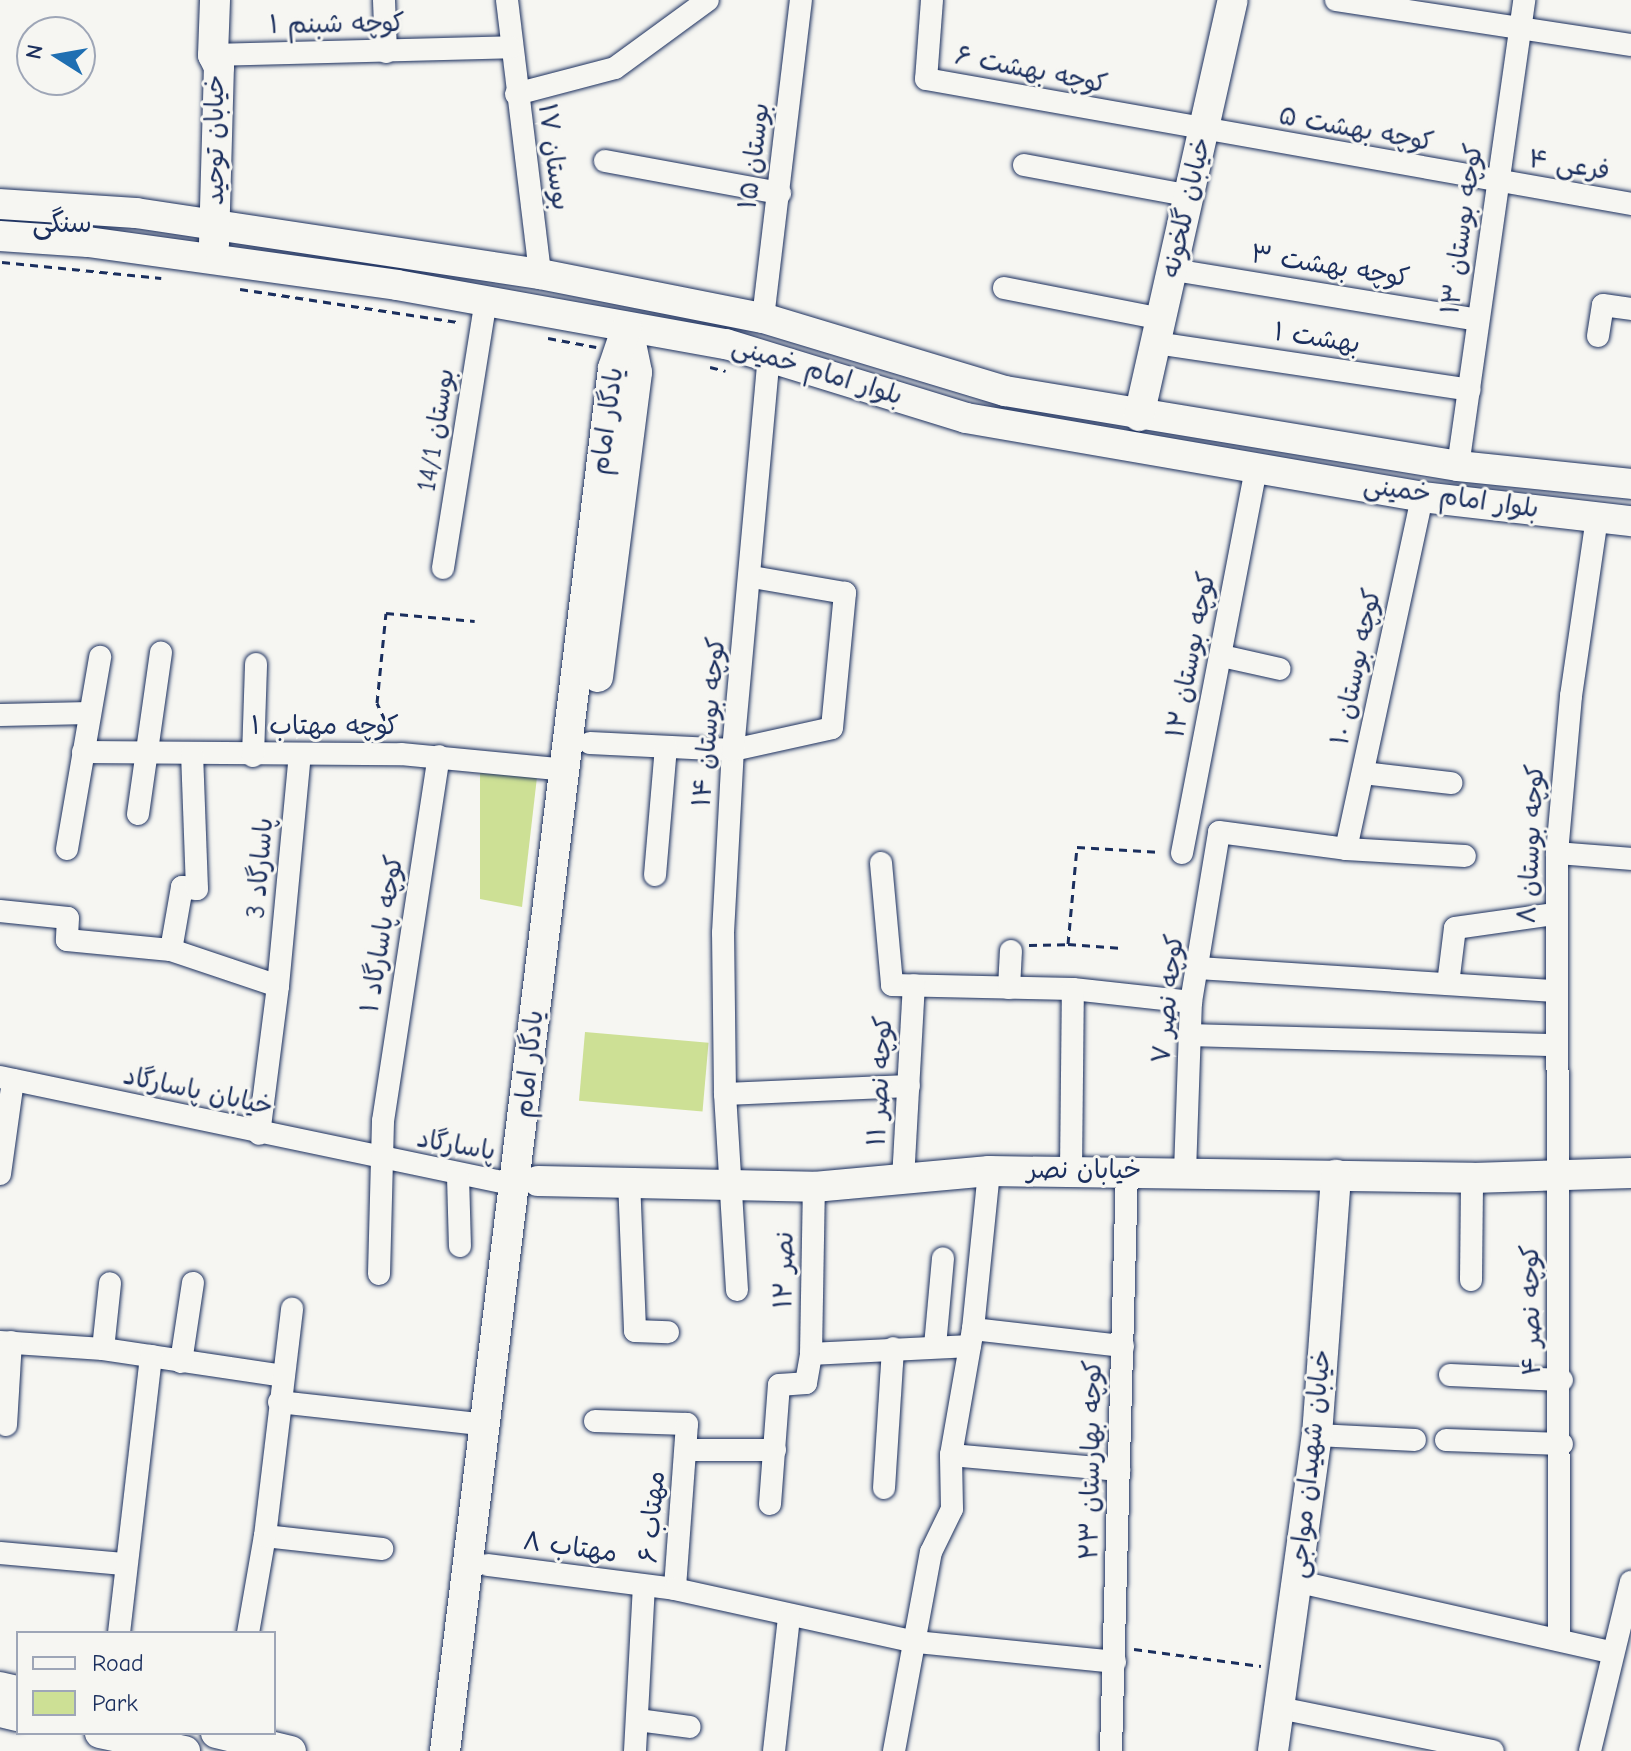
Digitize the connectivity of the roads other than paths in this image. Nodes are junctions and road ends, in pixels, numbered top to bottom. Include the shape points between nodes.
1 (215, 0) edge
2 (384, 0) edge
3 (507, 0) edge
4 (708, 0) edge
5 (801, 0) edge
6 (932, 0) edge
7 (1233, 0) edge
8 (1336, 0) edge
9 (1524, 0) edge
10 (1520, 28) junction
11 (1631, 45) edge
12 (510, 47) junction
13 (386, 52) junction
14 (213, 55) junction
15 (516, 94) junction
16 (1205, 132) junction
17 (605, 161) dead end
18 (1024, 165) dead end
19 (1499, 183) junction
20 (780, 193) junction
21 (1191, 196) junction
22 (0, 204) edge
23 (1631, 204) edge
24 (205, 224) junction
25 (0, 236) edge
26 (202, 257) junction
27 (1174, 270) junction
28 (540, 274) junction
29 (1004, 288) dead end
30 (1631, 309) edge
31 (484, 314) junction
32 (763, 318) junction
33 (1478, 320) junction
34 (1159, 331) junction
35 (1598, 336) dead end
36 (623, 338) junction
37 (768, 368) junction
38 (1469, 390) junction
39 (1139, 416) junction
40 (1241, 433) junction
41 (1322, 446) junction
42 (1246, 466) junction
43 (1458, 466) junction
44 (1315, 479) junction
45 (1631, 484) edge
46 (1422, 497) junction
47 (1597, 518) junction
48 (1631, 521) edge
49 (443, 568) dead end
50 (752, 577) junction
51 (161, 653) dead end
52 (1222, 656) junction
53 (100, 657) dead end
54 (256, 664) dead end
55 (1280, 669) dead end
56 (90, 713) junction
57 (0, 715) edge
58 (590, 743) junction
59 (666, 747) junction
60 (733, 750) junction
61 (83, 752) junction
62 (192, 754) junction
63 (300, 755) junction
64 (145, 756) junction
65 (253, 756) junction
66 (439, 756) junction
67 (567, 770) junction
68 (1363, 773) junction
69 (1451, 783) dead end
70 (138, 814) dead end
71 (67, 849) dead end
72 (1346, 849) junction
73 (1182, 853) road end
74 (1557, 853) junction
75 (1465, 856) dead end
76 (1631, 859) edge
77 (881, 863) dead end
78 (655, 875) dead end
79 (0, 911) edge
80 (1555, 914) junction
81 (171, 950) junction
82 (1011, 951) road end
83 (1198, 968) junction
84 (549, 973) junction
85 (1448, 984) junction
86 (914, 985) junction
87 (278, 986) junction
88 (1009, 988) junction
89 (1073, 989) junction
90 (1555, 991) junction
91 (1191, 1002) junction
92 (1190, 1035) junction
93 (1556, 1045) junction
94 (6, 1078) edge
95 (909, 1086) junction
96 (725, 1094) junction
97 (259, 1134) junction
98 (385, 1161) junction
99 (1071, 1170) junction
100 (1127, 1170) junction
101 (989, 1171) junction
102 (1185, 1172) junction
103 (1631, 1173) edge
104 (0, 1174) edge
105 (1336, 1175) junction
106 (458, 1176) junction
107 (1557, 1176) junction
108 (1472, 1178) junction
109 (629, 1180) junction
110 (903, 1180) junction
111 (527, 1183) junction
112 (729, 1184) junction
113 (814, 1187) junction
114 (460, 1246) dead end
115 (943, 1258) dead end
116 (379, 1274) dead end
117 (1471, 1280) dead end
118 (110, 1283) dead end
119 (193, 1283) dead end
120 (737, 1290) dead end
121 (292, 1309) dead end
122 (668, 1332) dead end
123 (971, 1338) junction
124 (6, 1342) edge
125 (935, 1346) junction
126 (1123, 1346) junction
127 (893, 1348) junction
128 (103, 1349) junction
129 (811, 1354) junction
130 (151, 1356) junction
131 (181, 1362) junction
132 (1450, 1375) dead end
133 (283, 1376) junction
134 (1562, 1380) junction
135 (279, 1402) junction
136 (595, 1421) dead end
137 (6, 1425) dead end
138 (487, 1425) junction
139 (1317, 1435) junction
140 (1415, 1440) dead end
141 (1446, 1440) dead end
142 (1562, 1444) junction
143 (686, 1450) junction
144 (775, 1450) junction
145 (951, 1455) junction
146 (1119, 1470) junction
147 (884, 1488) dead end
148 (770, 1504) dead end
149 (265, 1536) junction
150 (382, 1549) dead end
151 (0, 1553) edge
152 (124, 1564) junction
153 (488, 1565) junction
154 (1299, 1582) junction
155 (1631, 1582) edge
156 (644, 1586) junction
157 (675, 1589) junction
158 (789, 1617) junction
159 (119, 1631) edge
160 (248, 1631) edge
161 (1559, 1640) junction
162 (916, 1642) junction
163 (1610, 1652) junction
164 (1115, 1654) junction
165 (1279, 1708) junction
166 (638, 1720) junction
167 (690, 1727) dead end
168 (109, 1735) edge
169 (229, 1735) edge
170 (451, 1750) edge
171 (185, 1751) edge
172 (291, 1751) edge
173 (635, 1751) edge
174 (774, 1751) edge
175 (894, 1751) edge
176 (1111, 1751) edge
177 (1273, 1751) edge
178 (1493, 1751) edge
179 (1590, 1751) edge

1 - 14 street, خیابان توحید
2 - 13 street
3 - 12 street, بوستان ۱۷
4 - 15 street via 615,68
5 - 20 street, بوستان ۱۵
6 - 16 street, کوچه بهشت ۶ via 926,79
7 - 16 street, خیابان گلخونه
8 - 10 street
9 - 10 street, کوچه بوستان ۱۳
10 - 11 street
10 - 19 street, کوچه بوستان ۱۳
12 - 13 street, کوچه شبنم ۱
12 - 15 street, بوستان ۱۷
13 - 14 street, کوچه شبنم ۱
14 - 24 street, خیابان توحید via 219,67
15 - 28 street, بوستان ۱۷
16 - 19 street, کوچه بهشت ۵
16 - 21 street, خیابان گلخونه
17 - 20 street
18 - 21 street
19 - 23 street, فرعی ۴
19 - 33 street, کوچه بوستان ۱۳
20 - 32 street, بوستان ۱۵
21 - 27 street, خیابان گلخونه
22 - 24 street, بلوار امام خمینی via 84,208
24 - 26 street, خیابان توحید
24 - 28 street, بلوار امام خمینی
25 - 26 street, بلوار امام خمینی
26 - 31 street, بلوار امام خمینی
27 - 33 street, کوچه بهشت ۳
27 - 34 street, خیابان گلخونه
28 - 32 street, بلوار امام خمینی
29 - 34 street, بهشت ۱
30 - 35 street via 1603,305
31 - 36 street, بلوار امام خمینی
31 - 49 street, بوستان 14/1
32 - 39 street, بلوار امام خمینی via 1005,391
33 - 38 street, کوچه بوستان ۱۳
34 - 38 street, بهشت ۱
34 - 39 street, خیابان گلخونه
36 - 37 street, بلوار امام خمینی
36 - 58 street, یادگار امام via 637,372
36 - 67 street, یادگار امام
37 - 42 street, بلوار امام خمینی via 966,418
37 - 50 street, کوچه بوستان ۱۴
38 - 43 street, کوچه بوستان ۱۳
39 - 40 street, بلوار امام خمینی
40 - 41 street, بلوار امام خمینی
40 - 42 street
41 - 43 street, بلوار امام خمینی
41 - 44 street via 1309,461
42 - 44 street, بلوار امام خمینی
42 - 52 street, کوچه بوستان ۱۲
43 - 45 street, بلوار امام خمینی
44 - 46 street, بلوار امام خمینی
46 - 47 street, بلوار امام خمینی
46 - 68 street, کوچه بوستان ۱۰
47 - 48 street, بلوار امام خمینی
47 - 74 street, کوچه بوستان ۸ via 1571,696
50 - 60 street, کوچه بوستان ۱۴
50 - 60 street via 845,593 832,728
51 - 64 street
52 - 55 street
52 - 73 street, کوچه بوستان ۱۲
53 - 56 street
54 - 65 street
56 - 57 street
56 - 61 street
58 - 59 street
58 - 84 street, یادگار امام
59 - 60 street
59 - 78 street
60 - 96 street, کوچه بوستان ۱۴ via 723,933
61 - 64 street, کوچه مهتاب ۱
61 - 71 street
62 - 64 street, کوچه مهتاب ۱
62 - 65 street, کوچه مهتاب ۱
62 - 81 street via 197,889 182,887
63 - 65 street, کوچه مهتاب ۱
63 - 66 street, کوچه مهتاب ۱
63 - 87 street, پاسارگاد 3
64 - 70 street
66 - 67 street, کوچه مهتاب ۱
66 - 98 street, کوچه پاسارگاد ۱ via 383,1121
67 - 84 street, یادگار امام
68 - 69 street
68 - 72 street, کوچه بوستان ۱۰
72 - 75 street
72 - 83 street, کوچه نصر ۷ via 1219,832
74 - 76 street
74 - 80 street, کوچه بوستان ۸
77 - 86 street via 892,985
79 - 81 street via 68,918 67,940
80 - 85 street via 1455,928
80 - 90 street, کوچه بوستان ۸
81 - 87 street
82 - 88 street
83 - 85 street
83 - 91 street, کوچه نصر ۷
84 - 111 street, یادگار امام
85 - 90 street
86 - 88 street
86 - 95 street, کوچه نصر ۱۱
87 - 97 street, پاسارگاد 3
88 - 89 street
89 - 91 street
89 - 99 street
90 - 93 street, کوچه بوستان ۸
91 - 92 street, کوچه نصر ۷
92 - 93 street
92 - 102 street, کوچه نصر ۷
93 - 107 street, کوچه بوستان ۸
94 - 97 street, خیابان پاسارگاد
94 - 104 street
95 - 96 street
95 - 110 street, کوچه نصر ۱۱
96 - 112 street, کوچه بوستان ۱۴
97 - 98 street, خیابان پاسارگاد
98 - 106 street, پاسارگاد
98 - 116 street, کوچه پاسارگاد ۱
99 - 100 street, خیابان نصر
99 - 101 street, خیابان نصر
100 - 102 street, خیابان نصر
100 - 126 street, کوچه بهارستان ۲۳
101 - 110 street, خیابان نصر
101 - 123 street
102 - 105 street, خیابان نصر
103 - 107 street, خیابان نصر
105 - 108 street, خیابان نصر
105 - 139 street, خیابان شهیدان مواجی
106 - 111 street, پاسارگاد
106 - 114 street
107 - 108 street, خیابان نصر
107 - 134 street, کوچه نصر ۴
108 - 117 street
109 - 111 street, خیابان نصر
109 - 112 street, خیابان نصر
109 - 122 street via 635,1331
110 - 113 street, خیابان نصر
111 - 138 street, یادگار امام
111 - 153 street, یادگار امام
112 - 113 street, خیابان نصر
112 - 120 street, کوچه بوستان ۱۴
113 - 129 street, نصر ۱۲
115 - 125 street
118 - 128 street
119 - 131 street
121 - 133 street
123 - 125 street
123 - 126 street
123 - 145 street
124 - 128 street
124 - 137 street
125 - 127 street
126 - 146 street, کوچه بهارستان ۲۳
127 - 129 street
127 - 147 street
128 - 130 street
129 - 144 street via 806,1383 779,1385
130 - 131 street
130 - 152 street
131 - 133 street
132 - 134 street
133 - 135 street
134 - 142 street, کوچه نصر ۴
135 - 138 street
135 - 149 street
136 - 143 street, مهتاب ۶ via 687,1424
138 - 170 street, یادگار امام
139 - 140 street
139 - 154 street, خیابان شهیدان مواجی
141 - 142 street
142 - 161 street, کوچه نصر ۴
143 - 144 street, مهتاب ۶
143 - 157 street, مهتاب ۶
144 - 148 street
145 - 146 street
145 - 162 street via 952,1509 931,1552
146 - 164 street, کوچه بهارستان ۲۳
149 - 150 street
149 - 160 street
151 - 152 street
152 - 159 street
153 - 156 street, مهتاب ۸
153 - 170 street, یادگار امام
154 - 161 street
154 - 165 street, خیابان شهیدان مواجی
155 - 163 street
156 - 157 street, مهتاب ۸
156 - 166 street
157 - 158 street, مهتاب ۸
158 - 162 street, مهتاب ۸
158 - 174 street
161 - 163 street
162 - 164 street, مهتاب ۸
162 - 175 street
163 - 179 street
164 - 176 street, کوچه بهارستان ۲۳
165 - 177 street, خیابان شهیدان مواجی
165 - 178 street
166 - 167 street
166 - 173 street
168 - 171 street
169 - 172 street

